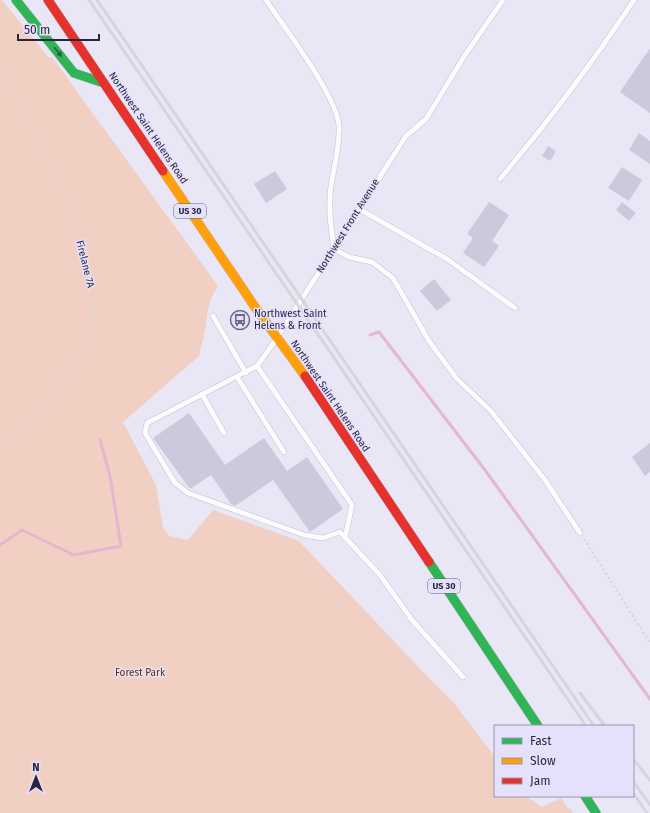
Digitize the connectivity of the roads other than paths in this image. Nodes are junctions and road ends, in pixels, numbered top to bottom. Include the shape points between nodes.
1 (16, 0) edge
2 (48, 0) edge
3 (266, 0) edge
4 (504, 0) edge
5 (634, 0) edge
6 (104, 83) junction
7 (500, 179) dead end
8 (359, 209) junction
9 (334, 250) junction
10 (515, 308) dead end
11 (213, 316) dead end
12 (277, 337) junction
13 (257, 366) junction
14 (246, 373) junction
15 (237, 377) junction
16 (202, 394) junction
17 (224, 434) dead end
18 (284, 452) dead end
19 (580, 533) road end
20 (345, 538) junction
21 (463, 677) dead end
22 (537, 725) edge
23 (586, 797) edge
24 (596, 813) edge

1 -> 6 main road via 74,73
2 - 6 main road, Northwest Saint Helens Road / US 30
3 - 9 lane via 321,83 336,112 339,143 331,187 330,216
4 - 8 lane, Northwest Front Avenue via 465,55 426,119 406,136
5 - 7 lane via 541,130
6 - 12 main road, Northwest Saint Helens Road / US 30
8 - 9 lane, Northwest Front Avenue
8 - 10 lane via 447,259
9 - 12 lane, Northwest Front Avenue
9 - 19 lane via 349,257 372,262 393,278 429,341 457,379 491,411 544,480
11 - 14 lane
12 - 13 lane, Northwest Front Avenue
12 - 22 main road, Northwest Saint Helens Road / US 30
13 - 14 lane
13 - 20 lane via 352,505
14 - 15 lane
15 - 16 lane
15 - 18 lane
16 - 17 lane
16 - 20 lane via 147,423 145,434 175,483 194,495 304,535 323,538 340,532
20 - 21 lane via 380,575 412,620
23 - 24 main road

